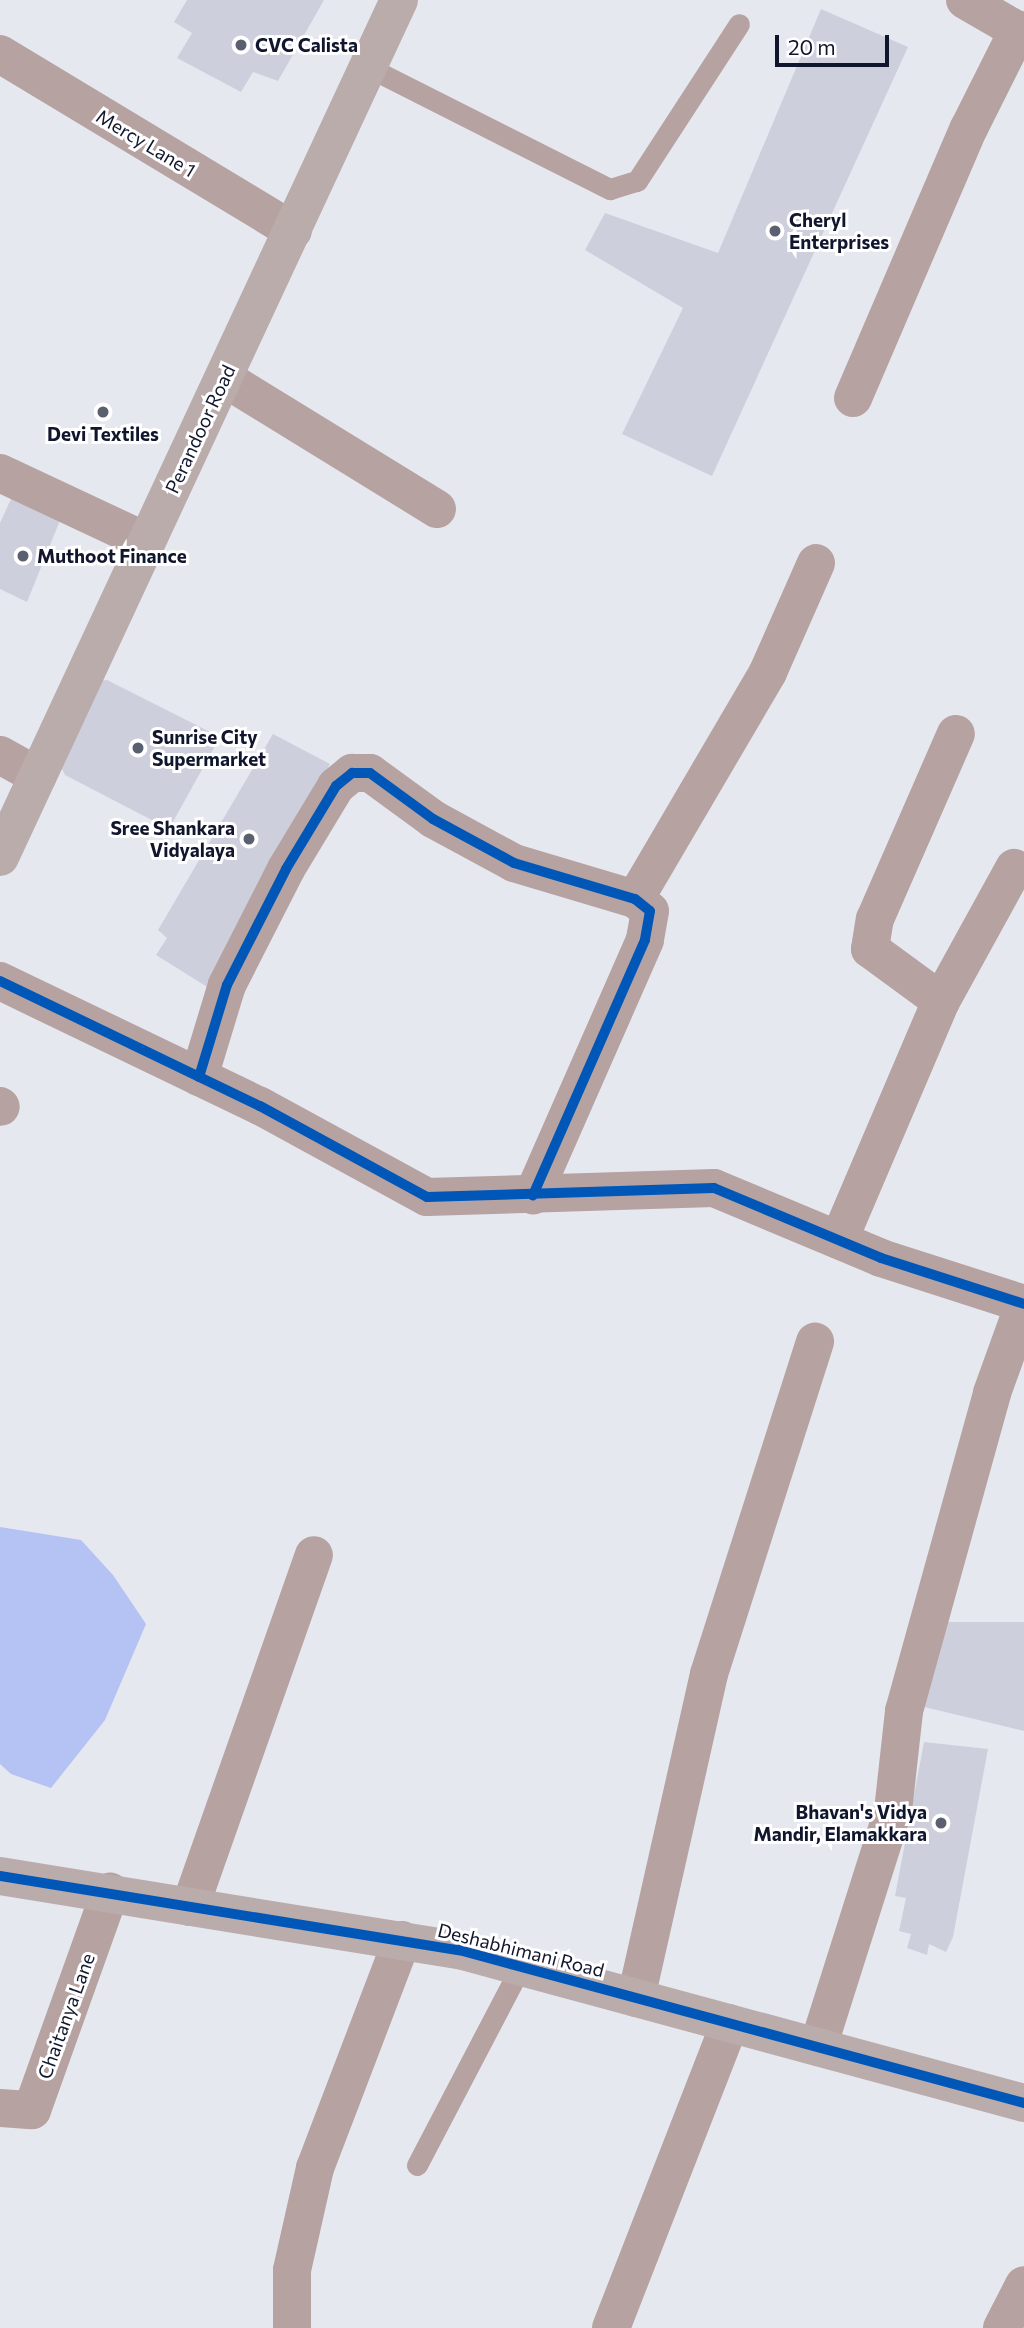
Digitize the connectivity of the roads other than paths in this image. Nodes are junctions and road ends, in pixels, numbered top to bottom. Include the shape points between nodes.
1 (399, 0) edge
2 (965, 0) edge
3 (739, 24) dead end
4 (1021, 32) edge
5 (0, 54) edge
6 (368, 67) junction
7 (293, 231) junction
8 (224, 378) junction
9 (853, 398) dead end
10 (0, 472) edge
11 (437, 509) dead end
12 (147, 542) junction
13 (816, 564) dead end
14 (956, 734) dead end
15 (0, 755) edge
16 (38, 776) junction
17 (0, 857) edge
18 (1014, 868) dead end
19 (635, 899) junction
20 (0, 981) edge
21 (941, 1001) junction
22 (199, 1077) junction
23 (533, 1195) junction
24 (839, 1240) junction
25 (1024, 1304) edge
26 (815, 1342) dead end
27 (314, 1555) dead end
28 (0, 1876) edge
29 (110, 1892) junction
30 (190, 1907) junction
31 (402, 1940) junction
32 (521, 1966) junction
33 (636, 1997) junction
34 (730, 2023) junction
35 (818, 2047) junction
36 (1024, 2103) edge
37 (0, 2108) edge
38 (417, 2165) dead end
39 (1024, 2285) edge
40 (292, 2328) edge
41 (611, 2328) edge
42 (1002, 2328) edge

1 - 6 street, Perandoor Road
2 - 4 street
3 - 6 lane via 637,181 610,189
4 - 9 street via 968,128
5 - 7 street, Mercy Lane 1
6 - 7 street, Perandoor Road
7 - 8 street, Perandoor Road
8 - 11 street
8 - 12 street, Perandoor Road
10 - 12 street
12 - 16 street, Perandoor Road
13 - 19 street via 768,673
14 - 21 street via 875,919 870,949
15 - 16 street
16 - 17 street, Perandoor Road
18 - 21 street
19 - 22 street via 514,863 433,820 370,772 352,773 336,786 252,934 227,985
19 - 23 street via 650,911 645,940
20 - 22 street
21 - 24 street
22 - 23 street via 427,1197
23 - 24 street via 713,1188
24 - 25 street
25 - 35 street via 992,1393 904,1711 893,1811
26 - 33 street via 709,1674
27 - 30 street
28 - 29 street, Deshabhimani Road
29 - 30 street, Deshabhimani Road
29 - 37 street, Chaitanya Lane via 32,2110
30 - 31 street, Deshabhimani Road
31 - 32 street, Deshabhimani Road
31 - 40 street via 315,2168 292,2270
32 - 33 street, Deshabhimani Road
32 - 38 lane
33 - 34 street, Deshabhimani Road
34 - 35 street, Deshabhimani Road
34 - 41 street
35 - 36 street, Deshabhimani Road
39 - 42 street

